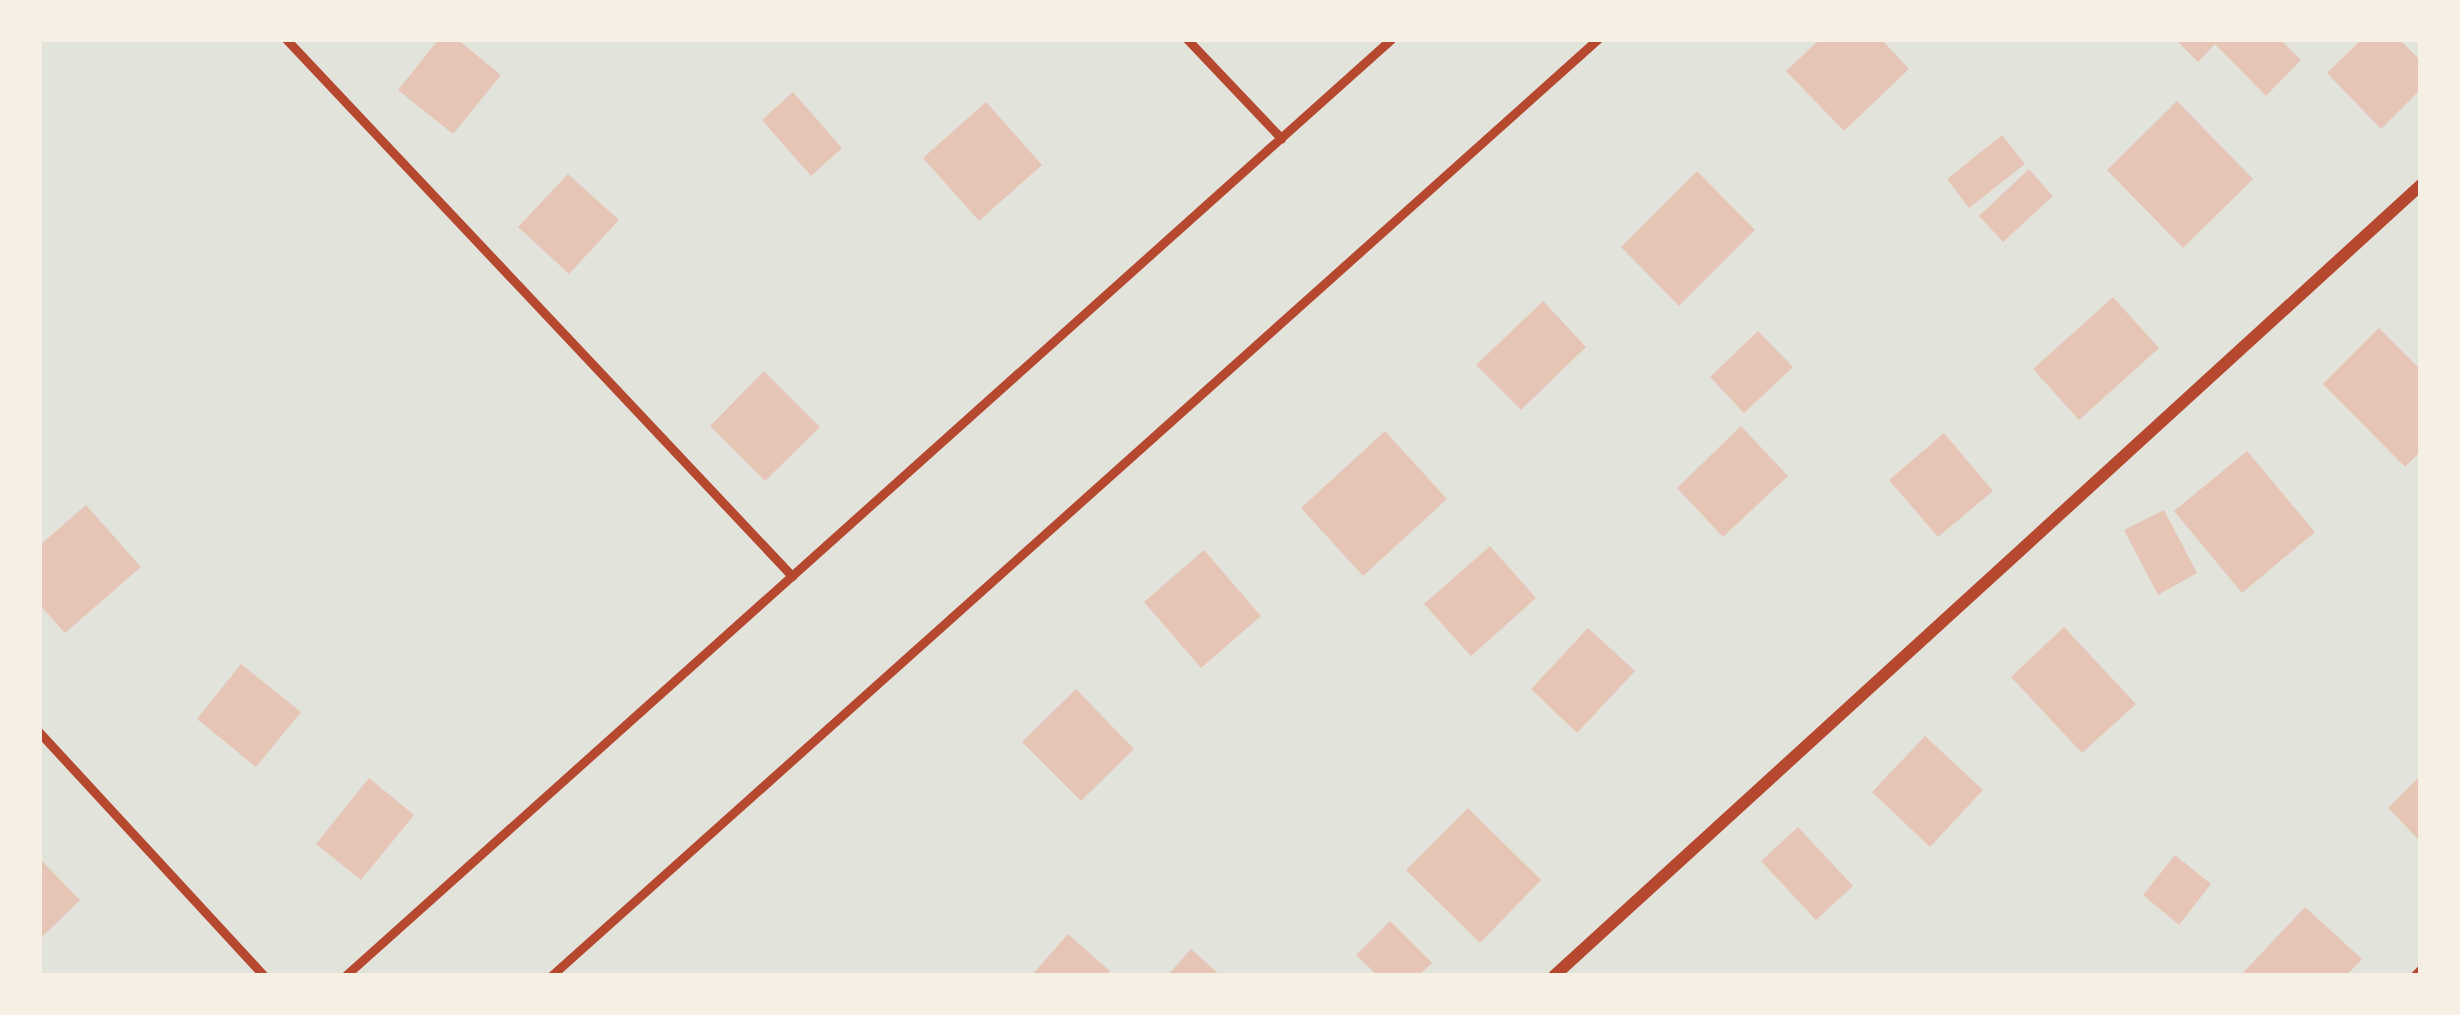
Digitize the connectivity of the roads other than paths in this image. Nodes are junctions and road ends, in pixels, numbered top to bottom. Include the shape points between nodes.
1 (286, 39) edge
2 (1187, 39) edge
3 (1391, 39) edge
4 (1598, 39) edge
5 (1281, 138) junction
6 (2421, 185) edge
7 (792, 576) junction
8 (39, 732) edge
9 (2421, 969) edge
10 (265, 976) edge
11 (345, 976) edge
12 (551, 976) edge
13 (1554, 976) edge
14 (2414, 976) edge

1 - 7 lane
2 - 5 lane
3 - 5 lane
4 - 12 lane
5 - 7 lane
6 - 13 street
7 - 11 lane
8 - 10 lane
9 - 14 lane

